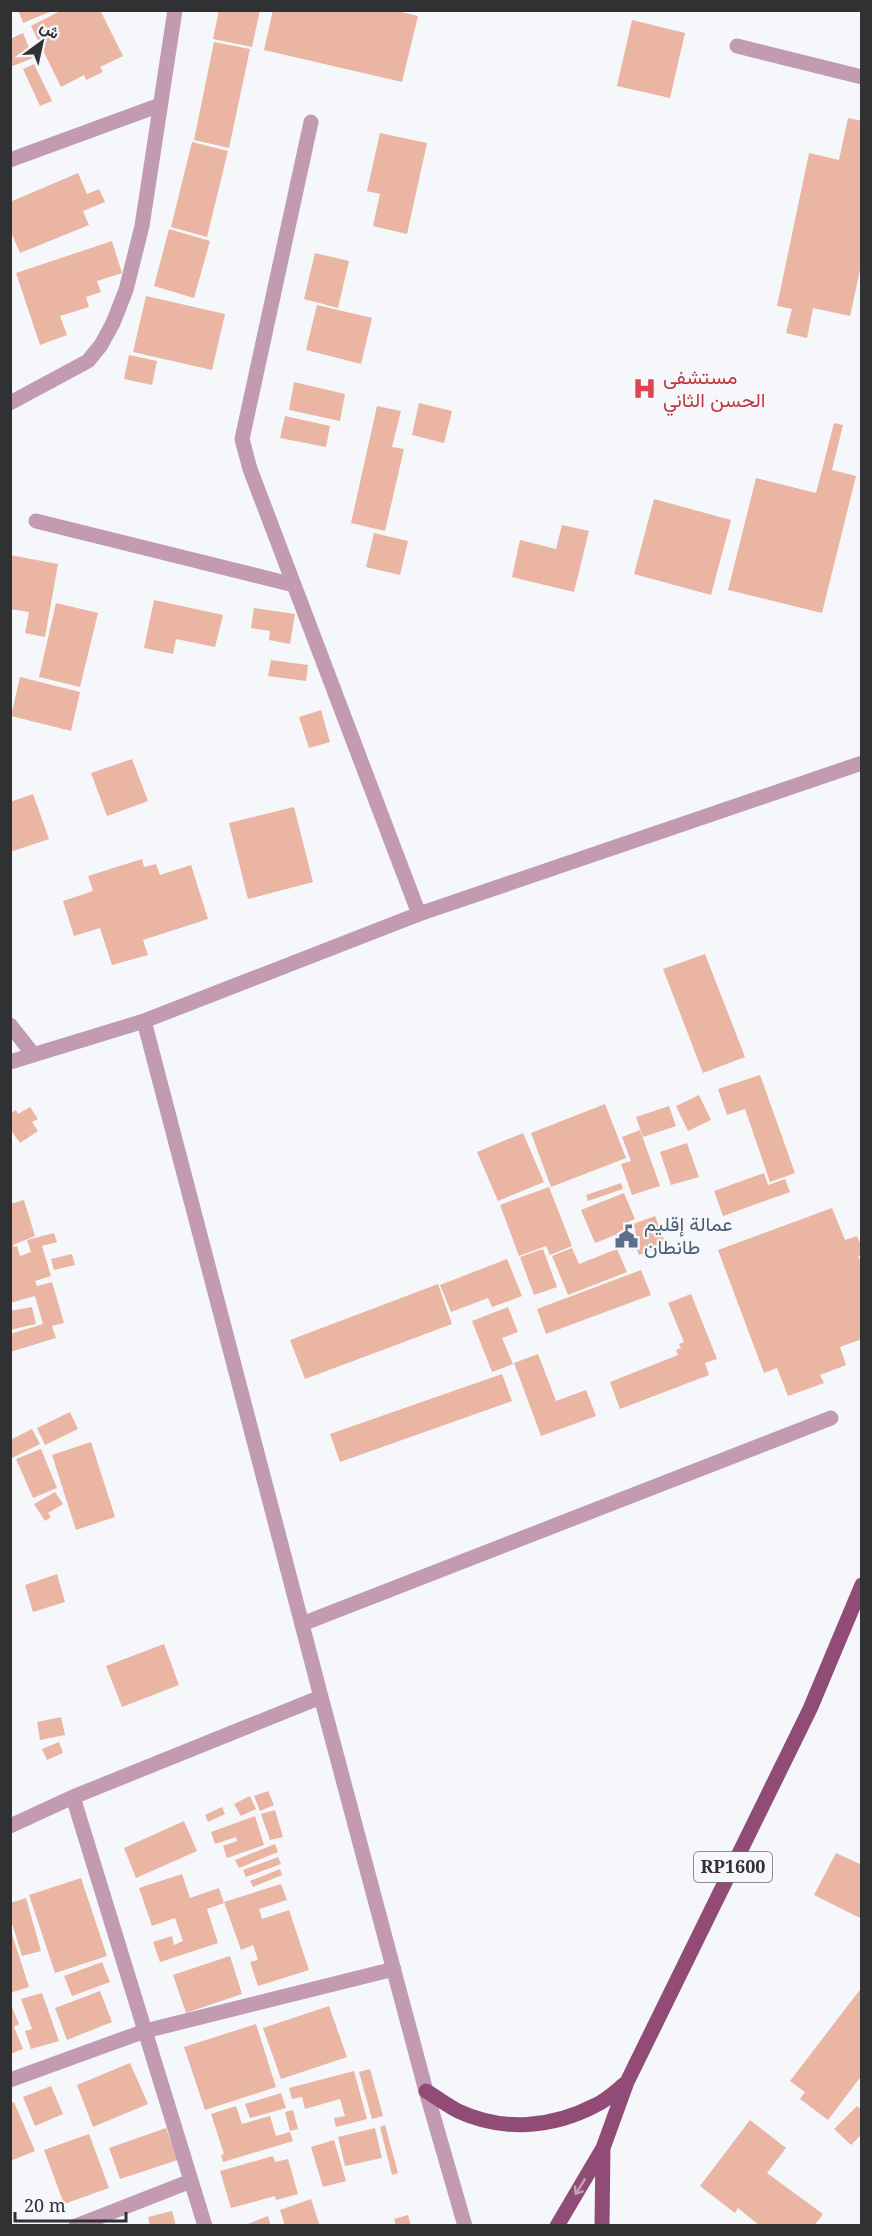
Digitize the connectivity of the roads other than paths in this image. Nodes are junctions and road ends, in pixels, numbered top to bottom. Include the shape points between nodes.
1 (175, 10) edge
2 (737, 46) dead end
3 (861, 77) edge
4 (160, 105) junction
5 (311, 122) dead end
6 (10, 160) edge
7 (10, 403) edge
8 (36, 521) dead end
9 (294, 585) junction
10 (861, 764) edge
11 (419, 914) junction
12 (144, 1021) junction
13 (10, 1025) edge
14 (33, 1054) junction
15 (10, 1062) edge
16 (831, 1418) dead end
17 (861, 1585) edge
18 (302, 1624) junction
19 (321, 1697) junction
20 (73, 1797) junction
21 (10, 1826) edge
22 (394, 1969) junction
23 (145, 2031) junction
24 (10, 2080) edge
25 (627, 2082) junction
26 (426, 2091) junction
27 (603, 2148) junction
28 (191, 2181) junction
29 (76, 2226) edge
30 (205, 2226) edge
31 (465, 2226) edge
32 (556, 2226) edge
33 (602, 2226) edge

1 - 4 street
2 - 3 street
4 - 6 street
4 - 7 street via 142,226 126,290 113,323 88,361
5 - 9 street via 242,439
8 - 9 street
9 - 11 street
10 - 11 street
11 - 12 street
12 - 14 street
12 - 18 street
13 - 14 street
14 - 15 street
16 - 18 street
17 - 25 main road, RP1600 via 810,1709
18 - 19 street
19 - 20 street
19 - 22 street
20 - 21 street
20 - 23 street
22 - 23 street
22 - 26 street
23 - 24 street
23 - 28 street
25 - 26 main road via 598,2105 565,2119 528,2126 483,2120
25 - 27 main road, RP1600
26 - 31 street
27 -> 32 main road, RP1600
27 - 33 main road, RP1600
28 - 29 street
28 - 30 street

